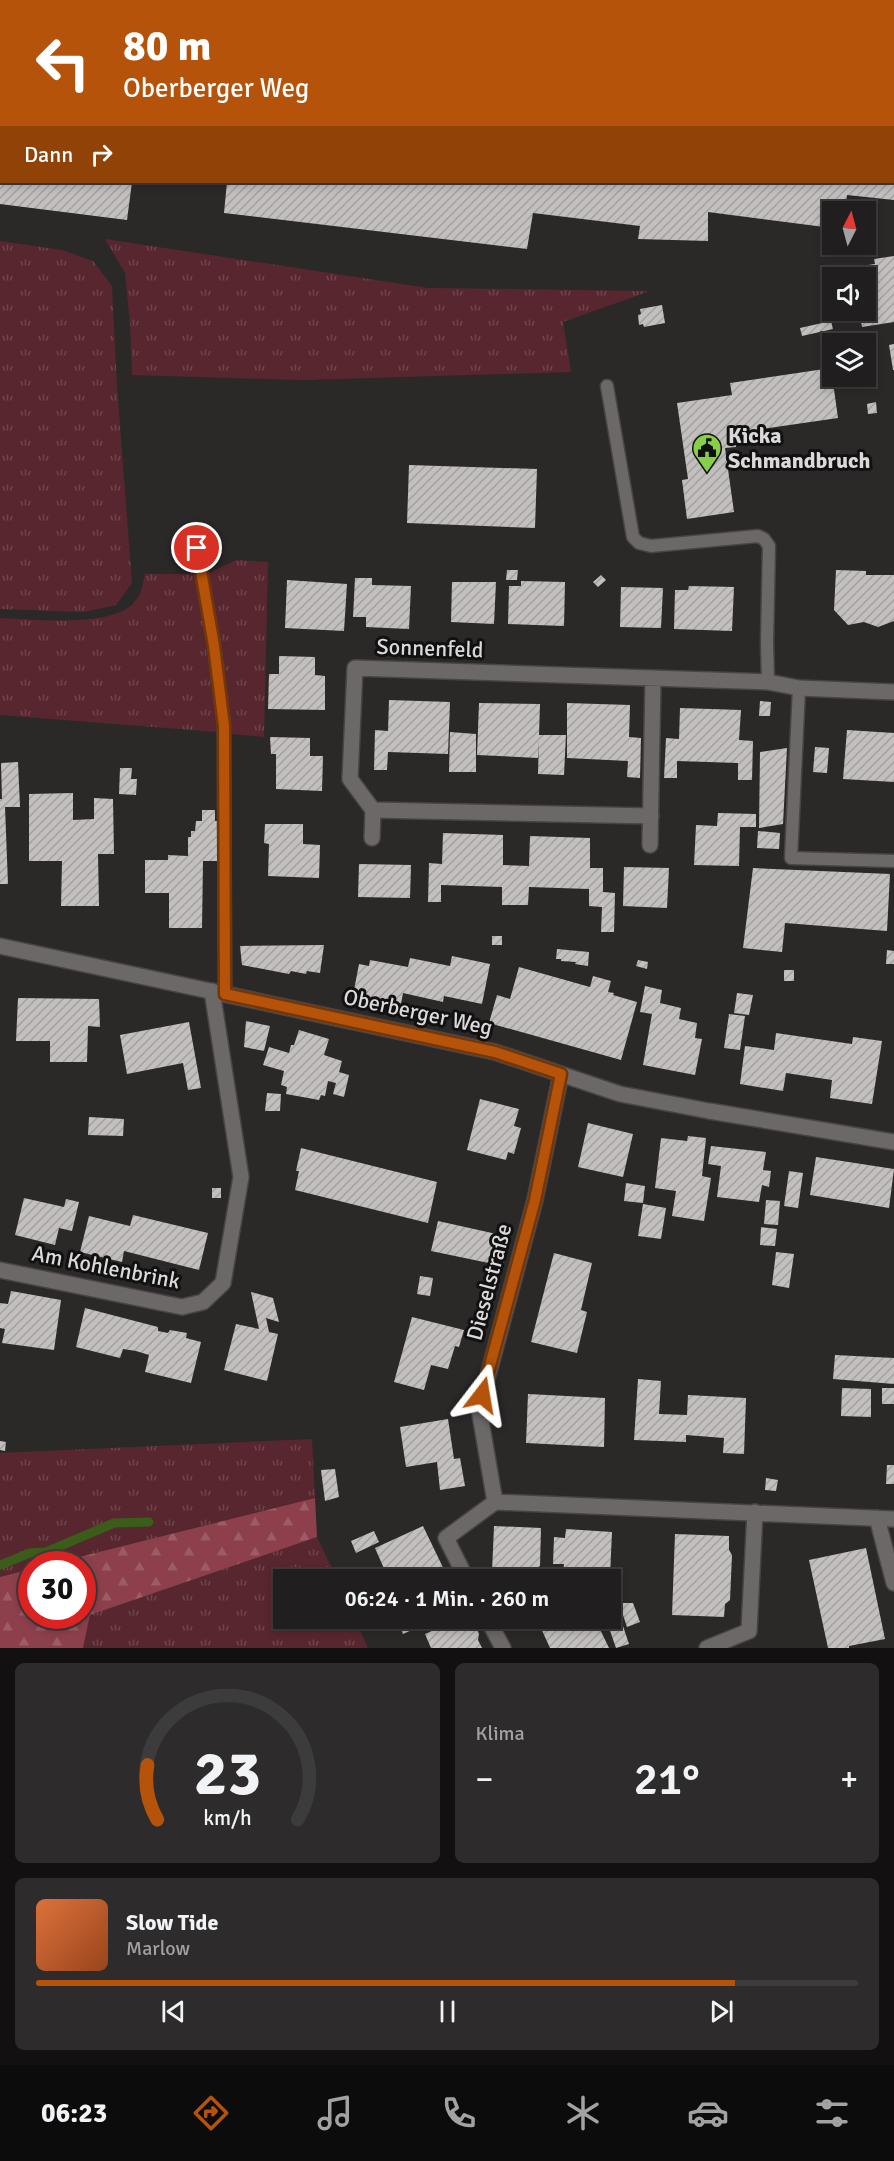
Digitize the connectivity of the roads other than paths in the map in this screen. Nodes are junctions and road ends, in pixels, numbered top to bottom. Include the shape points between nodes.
1 (607, 386) dead end
2 (194, 529) dead end
3 (653, 678) junction
4 (768, 682) junction
5 (799, 688) junction
6 (894, 692) edge
7 (373, 810) junction
8 (651, 816) junction
9 (372, 838) dead end
10 (650, 845) dead end
11 (894, 861) edge
12 (0, 946) edge
13 (219, 993) junction
14 (561, 1074) junction
15 (894, 1142) edge
16 (0, 1270) edge
17 (495, 1503) junction
18 (755, 1512) junction
19 (877, 1518) junction
20 (894, 1519) edge
21 (462, 1569) edge
22 (894, 1583) edge
23 (494, 1629) edge
24 (503, 1648) edge
25 (707, 1648) edge

1 - 4 lane via 633,537 639,543 651,546 758,536 769,546
2 - 13 lane via 224,726
3 - 4 street, Sonnenfeld
3 - 7 street, Sonnenfeld via 355,668 350,779
3 - 8 street
4 - 5 street, Sonnenfeld
5 - 6 street, Sonnenfeld
5 - 11 lane via 791,858
7 - 8 street
7 - 9 street
8 - 10 street
12 - 13 street, Oberberger Weg
13 - 14 street, Oberberger Weg via 495,1052
13 - 16 street, Am Kohlenbrink via 241,1176 224,1283 203,1302 182,1306
14 - 15 street, Oberberger Weg via 620,1094
14 - 17 street, Dieselstraße via 535,1200 479,1409
17 - 18 street
17 - 21 street via 446,1538
18 - 19 street
18 - 25 street via 749,1631
19 - 20 street
19 - 22 street
23 - 24 street

